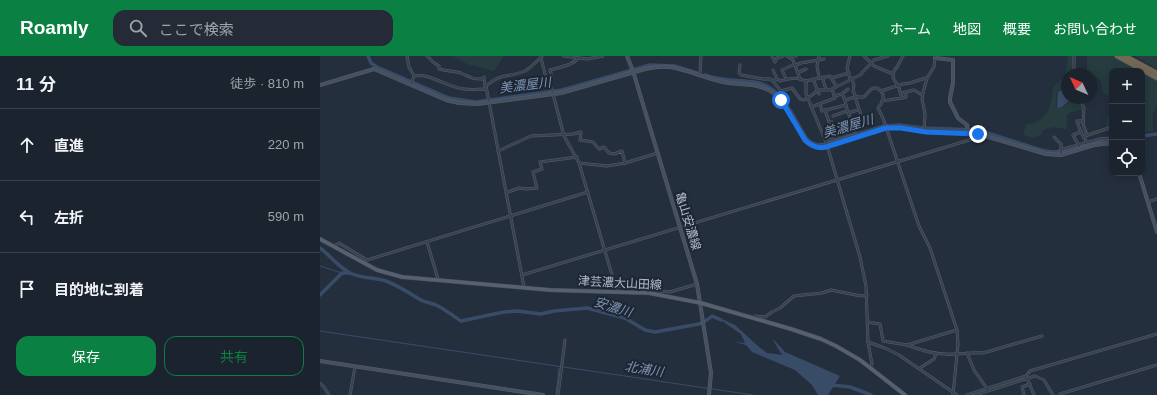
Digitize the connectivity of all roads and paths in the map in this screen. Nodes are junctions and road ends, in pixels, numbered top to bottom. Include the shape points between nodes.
1 (407, 56) edge
2 (428, 56) edge
3 (564, 56) edge
4 (603, 56) edge
5 (627, 56) edge
6 (700, 56) edge
7 (772, 56) edge
8 (783, 56) edge
9 (787, 56) edge
10 (791, 56) edge
11 (796, 56) edge
12 (809, 56) edge
13 (818, 56) edge
14 (850, 56) edge
15 (864, 56) edge
16 (888, 56) edge
17 (903, 56) edge
18 (1074, 56) edge
19 (1117, 56) edge
20 (1125, 56) edge
21 (542, 57) edge
22 (935, 57) edge
23 (578, 58) junction
24 (818, 59) junction
25 (824, 59) dead end
26 (810, 61) junction
27 (870, 63) junction
28 (740, 65) dead end
29 (796, 65) junction
30 (1074, 68) edge
31 (806, 69) dead end
32 (633, 70) junction
33 (773, 70) dead end
34 (799, 72) junction
35 (849, 73) junction
36 (1157, 73) edge
37 (700, 74) junction
38 (893, 74) junction
39 (414, 76) junction
40 (820, 77) junction
41 (812, 78) junction
42 (831, 78) junction
43 (927, 78) junction
44 (1157, 78) edge
45 (547, 79) junction
46 (777, 79) junction
47 (786, 79) junction
48 (800, 79) junction
49 (851, 79) junction
50 (773, 81) junction
51 (806, 81) junction
52 (411, 84) junction
53 (320, 85) edge
54 (486, 86) junction
55 (836, 86) junction
56 (898, 86) junction
57 (486, 89) junction
58 (832, 89) junction
59 (818, 90) junction
60 (826, 90) junction
61 (848, 90) dead end
62 (881, 91) junction
63 (902, 93) junction
64 (553, 94) junction
65 (819, 94) dead end
66 (842, 94) junction
67 (906, 94) dead end
68 (922, 95) junction
69 (834, 96) junction
70 (826, 97) dead end
71 (855, 97) junction
72 (902, 98) junction
73 (808, 99) junction
74 (846, 100) junction
75 (828, 101) junction
76 (882, 101) junction
77 (489, 102) junction
78 (820, 104) junction
79 (1082, 104) edge
80 (846, 105) junction
81 (811, 107) junction
82 (825, 110) junction
83 (859, 110) junction
84 (848, 112) junction
85 (833, 116) dead end
86 (851, 120) junction
87 (1083, 121) junction
88 (853, 125) junction
89 (833, 126) junction
90 (886, 128) junction
91 (1109, 128) edge
92 (924, 130) junction
93 (968, 130) junction
94 (1081, 132) junction
95 (565, 134) junction
96 (982, 135) junction
97 (1087, 135) junction
98 (1054, 137) dead end
99 (837, 138) junction
100 (1084, 138) junction
101 (1109, 139) edge
102 (826, 142) junction
103 (1086, 143) junction
104 (1109, 143) edge
105 (827, 146) junction
106 (1079, 146) junction
107 (1060, 150) junction
108 (498, 151) junction
109 (658, 153) junction
110 (1061, 154) junction
111 (577, 157) junction
112 (898, 162) junction
113 (580, 163) junction
114 (625, 163) junction
115 (1140, 176) edge
116 (838, 180) junction
117 (588, 192) junction
118 (506, 193) junction
119 (1157, 199) edge
120 (1148, 202) junction
121 (511, 217) junction
122 (680, 227) junction
123 (1157, 232) edge
124 (320, 239) edge
125 (427, 242) junction
126 (335, 246) junction
127 (606, 250) junction
128 (522, 275) junction
129 (438, 279) junction
130 (697, 284) junction
131 (616, 286) junction
132 (524, 287) junction
133 (617, 292) junction
134 (867, 295) junction
135 (701, 303) junction
136 (753, 318) junction
137 (867, 322) junction
138 (957, 330) junction
139 (1157, 334) edge
140 (1042, 336) dead end
141 (565, 340) dead end
142 (868, 342) junction
143 (908, 345) junction
144 (968, 353) junction
145 (936, 354) junction
146 (958, 354) junction
147 (320, 361) edge
148 (1157, 365) edge
149 (355, 367) junction
150 (870, 368) junction
151 (919, 368) junction
152 (1026, 378) junction
153 (320, 383) edge
154 (1030, 384) junction
155 (988, 390) junction
156 (953, 394) edge
157 (330, 395) edge
158 (350, 395) edge
159 (543, 395) edge
160 (558, 395) edge
161 (709, 395) edge
162 (905, 395) edge
163 (957, 395) edge
164 (967, 395) edge
165 (975, 395) edge
166 (1024, 395) edge
167 (1034, 395) edge
168 (1053, 395) edge
169 (1059, 395) edge

1 - 39 street
2 - 54 street via 439,66 439,70 462,73 477,79 484,77
3 - 23 street
4 - 23 street
5 - 32 street, 亀山安濃線
6 - 37 street
7 - 8 street via 775,62
9 - 29 street
10 - 11 street
12 - 26 street
13 - 24 street
14 - 35 street via 847,68
15 - 27 street
16 - 27 street
17 - 38 street
18 - 30 street
19 - 44 highway
20 - 36 highway
21 - 45 street
21 - 54 street via 529,69 499,76
22 - 43 street via 933,69
22 - 93 street via 953,60 950,102
23 - 45 street via 550,70 552,77
24 - 25 street
24 - 26 street
24 - 40 street
26 - 29 street
27 - 38 street
27 - 49 street via 860,75
28 - 50 street via 741,75 771,78
29 - 34 street
29 - 47 street via 782,70
31 - 34 street
32 - 37 street via 663,67
32 - 64 street
32 - 109 street, 亀山安濃線
33 - 46 street
34 - 48 street
35 - 42 street
35 - 49 street
37 - 105 street via 728,83 755,85 768,89 781,100 807,142 818,148
38 - 56 street
39 - 52 street
39 - 57 street via 428,77 464,89
40 - 41 street
40 - 42 street
40 - 60 street
41 - 51 street
41 - 59 street
42 - 55 street
43 - 56 street
43 - 68 street
45 - 64 street
46 - 47 street
46 - 50 street
47 - 48 street
48 - 51 street
49 - 55 street
49 - 71 street
50 - 73 street via 781,91 792,88 801,99
51 - 73 street
52 - 53 street via 374,69
52 - 77 street via 454,102
54 - 57 street
55 - 58 street
56 - 62 street
56 - 63 street
57 - 77 street
58 - 60 street
58 - 69 street
59 - 60 street
59 - 65 street
59 - 73 street
61 - 66 street
62 - 71 street via 874,88 864,97
62 - 76 street
63 - 68 street via 914,90
63 - 72 street
64 - 77 street
64 - 95 street
66 - 69 street
66 - 74 street
67 - 72 street via 906,98
68 - 92 street
69 - 75 street via 835,98
70 - 75 street
71 - 74 street
71 - 83 street
72 - 76 street
73 - 81 street
74 - 80 street
75 - 78 street
76 - 90 street via 878,108
77 - 108 street
78 - 81 street
78 - 82 street via 822,111
79 - 87 street
80 - 82 street
80 - 84 street
81 - 102 street
82 - 89 street
83 - 84 street
83 - 88 street via 863,121
84 - 85 street
84 - 86 street
86 - 88 street
86 - 89 street
87 - 94 street via 1077,121
87 - 97 street
88 - 99 street via 855,132
89 - 99 street
90 - 92 street
90 - 105 street
90 - 112 street
91 - 97 street
92 - 93 street
93 - 96 street
94 - 100 street
94 - 106 street via 1073,135
95 - 108 street via 531,136
95 - 111 street
95 - 114 street via 581,132 580,140 593,142 599,149 604,147 609,153 614,154 622,151
96 - 110 street via 1046,154
96 - 112 street via 983,140 976,138
97 - 100 street
98 - 107 street via 1061,143
99 - 102 street
100 - 103 street
101 - 103 street
102 - 105 street
103 - 106 street
104 - 110 street
105 - 116 street
106 - 107 street
107 - 110 street
108 - 118 street
109 - 114 street
109 - 122 street, 亀山安濃線
111 - 113 street
111 - 118 street via 540,162 542,169 533,172 537,188 518,188
112 - 116 street
112 - 138 street
113 - 114 street via 607,166
113 - 117 street
115 - 120 street
116 - 122 street
116 - 134 street via 860,257
117 - 121 street
117 - 127 street
118 - 121 street
119 - 120 street
120 - 123 street
121 - 125 street
121 - 128 street
122 - 127 street
122 - 130 street, 亀山安濃線
124 - 126 main road, 津芸濃大山田線
125 - 126 street via 367,260 339,243
125 - 129 street
126 - 129 main road, 津芸濃大山田線 via 376,270 402,277
127 - 128 street
127 - 131 street
128 - 132 street
129 - 132 main road, 津芸濃大山田線
130 - 131 street via 670,292
130 - 135 street, 亀山安濃線
131 - 133 street
132 - 133 main road, 津芸濃大山田線
133 - 135 main road, 津芸濃大山田線 via 649,292
134 - 136 street via 831,290 794,296 765,317
134 - 137 street
135 - 136 main road, 津芸濃大山田線
135 - 161 street, 亀山安濃線 via 711,373
136 - 150 main road, 津芸濃大山田線 via 822,339
137 - 142 street
137 - 143 street via 880,324 883,341
138 - 143 street
138 - 146 street
139 - 152 street via 1030,371
140 - 144 street via 984,353
141 - 160 street
142 - 150 street via 872,364
142 - 151 street via 899,355
143 - 145 street
144 - 146 street
144 - 155 street via 975,371
145 - 146 street
145 - 151 street via 934,359
146 - 156 street
147 - 149 street
148 - 169 street
149 - 158 street
149 - 159 street
150 - 162 main road, 津芸濃大山田線
151 - 156 street
152 - 154 street
152 - 155 street
152 - 168 street via 1042,378
153 - 157 street
154 - 166 street via 1022,387
154 - 167 street
155 - 164 street
155 - 165 street
156 - 163 street

